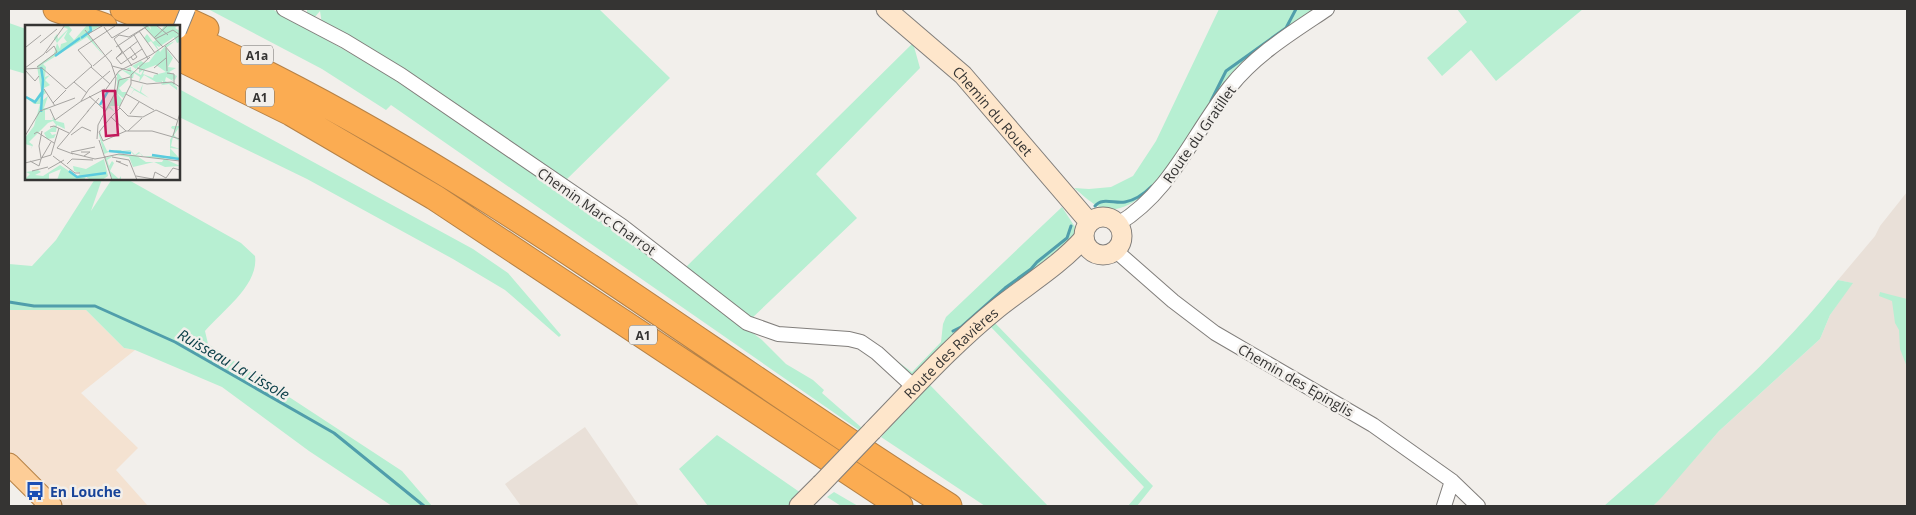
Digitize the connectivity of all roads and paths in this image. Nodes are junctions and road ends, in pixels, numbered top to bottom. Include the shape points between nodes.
1 (56, 9) edge
2 (122, 9) edge
3 (163, 9) edge
4 (188, 9) edge
5 (284, 9) edge
6 (886, 9) edge
7 (1327, 9) edge
8 (101, 25) edge
9 (162, 25) edge
10 (180, 29) edge
11 (180, 31) edge
12 (180, 58) edge
13 (309, 93) junction
14 (1118, 224) junction
15 (1086, 230) junction
16 (1108, 253) junction
17 (1036, 281) junction
18 (914, 387) junction
19 (9, 464) edge
20 (1452, 481) junction
21 (51, 506) edge
22 (799, 506) edge
23 (900, 506) edge
24 (949, 506) edge
25 (1444, 506) edge
26 (1478, 506) edge

1 - 8 highway
2 - 9 highway
3 - 13 highway, A1a via 257,55
4 - 10 street, bridge
5 - 18 street, Chemin Marc Charrot via 346,41 401,76 622,226 747,323 778,334 861,342
6 - 15 street, Chemin du Rouet via 963,75
7 - 14 street, Route du Gratillet via 1262,54 1245,71 1217,105 1166,183 1140,209
11 - 13 highway, A1
12 - 23 highway, A1 via 291,113 434,197
13 - 24 highway, A1 via 512,216
14 - 15 street via 1103,216
14 - 16 street via 1123,236
15 - 16 street via 1089,250
15 - 17 street, Route des Ravières
16 - 17 street, Route des Ravières
16 - 20 street, Chemin des Epinglis via 1215,332 1373,424
17 - 18 street, Route des Ravières via 998,308
18 - 22 street, Route des Ravières, bridge
19 - 21 main road
20 - 25 street
20 - 26 street, Chemin des Epinglis

